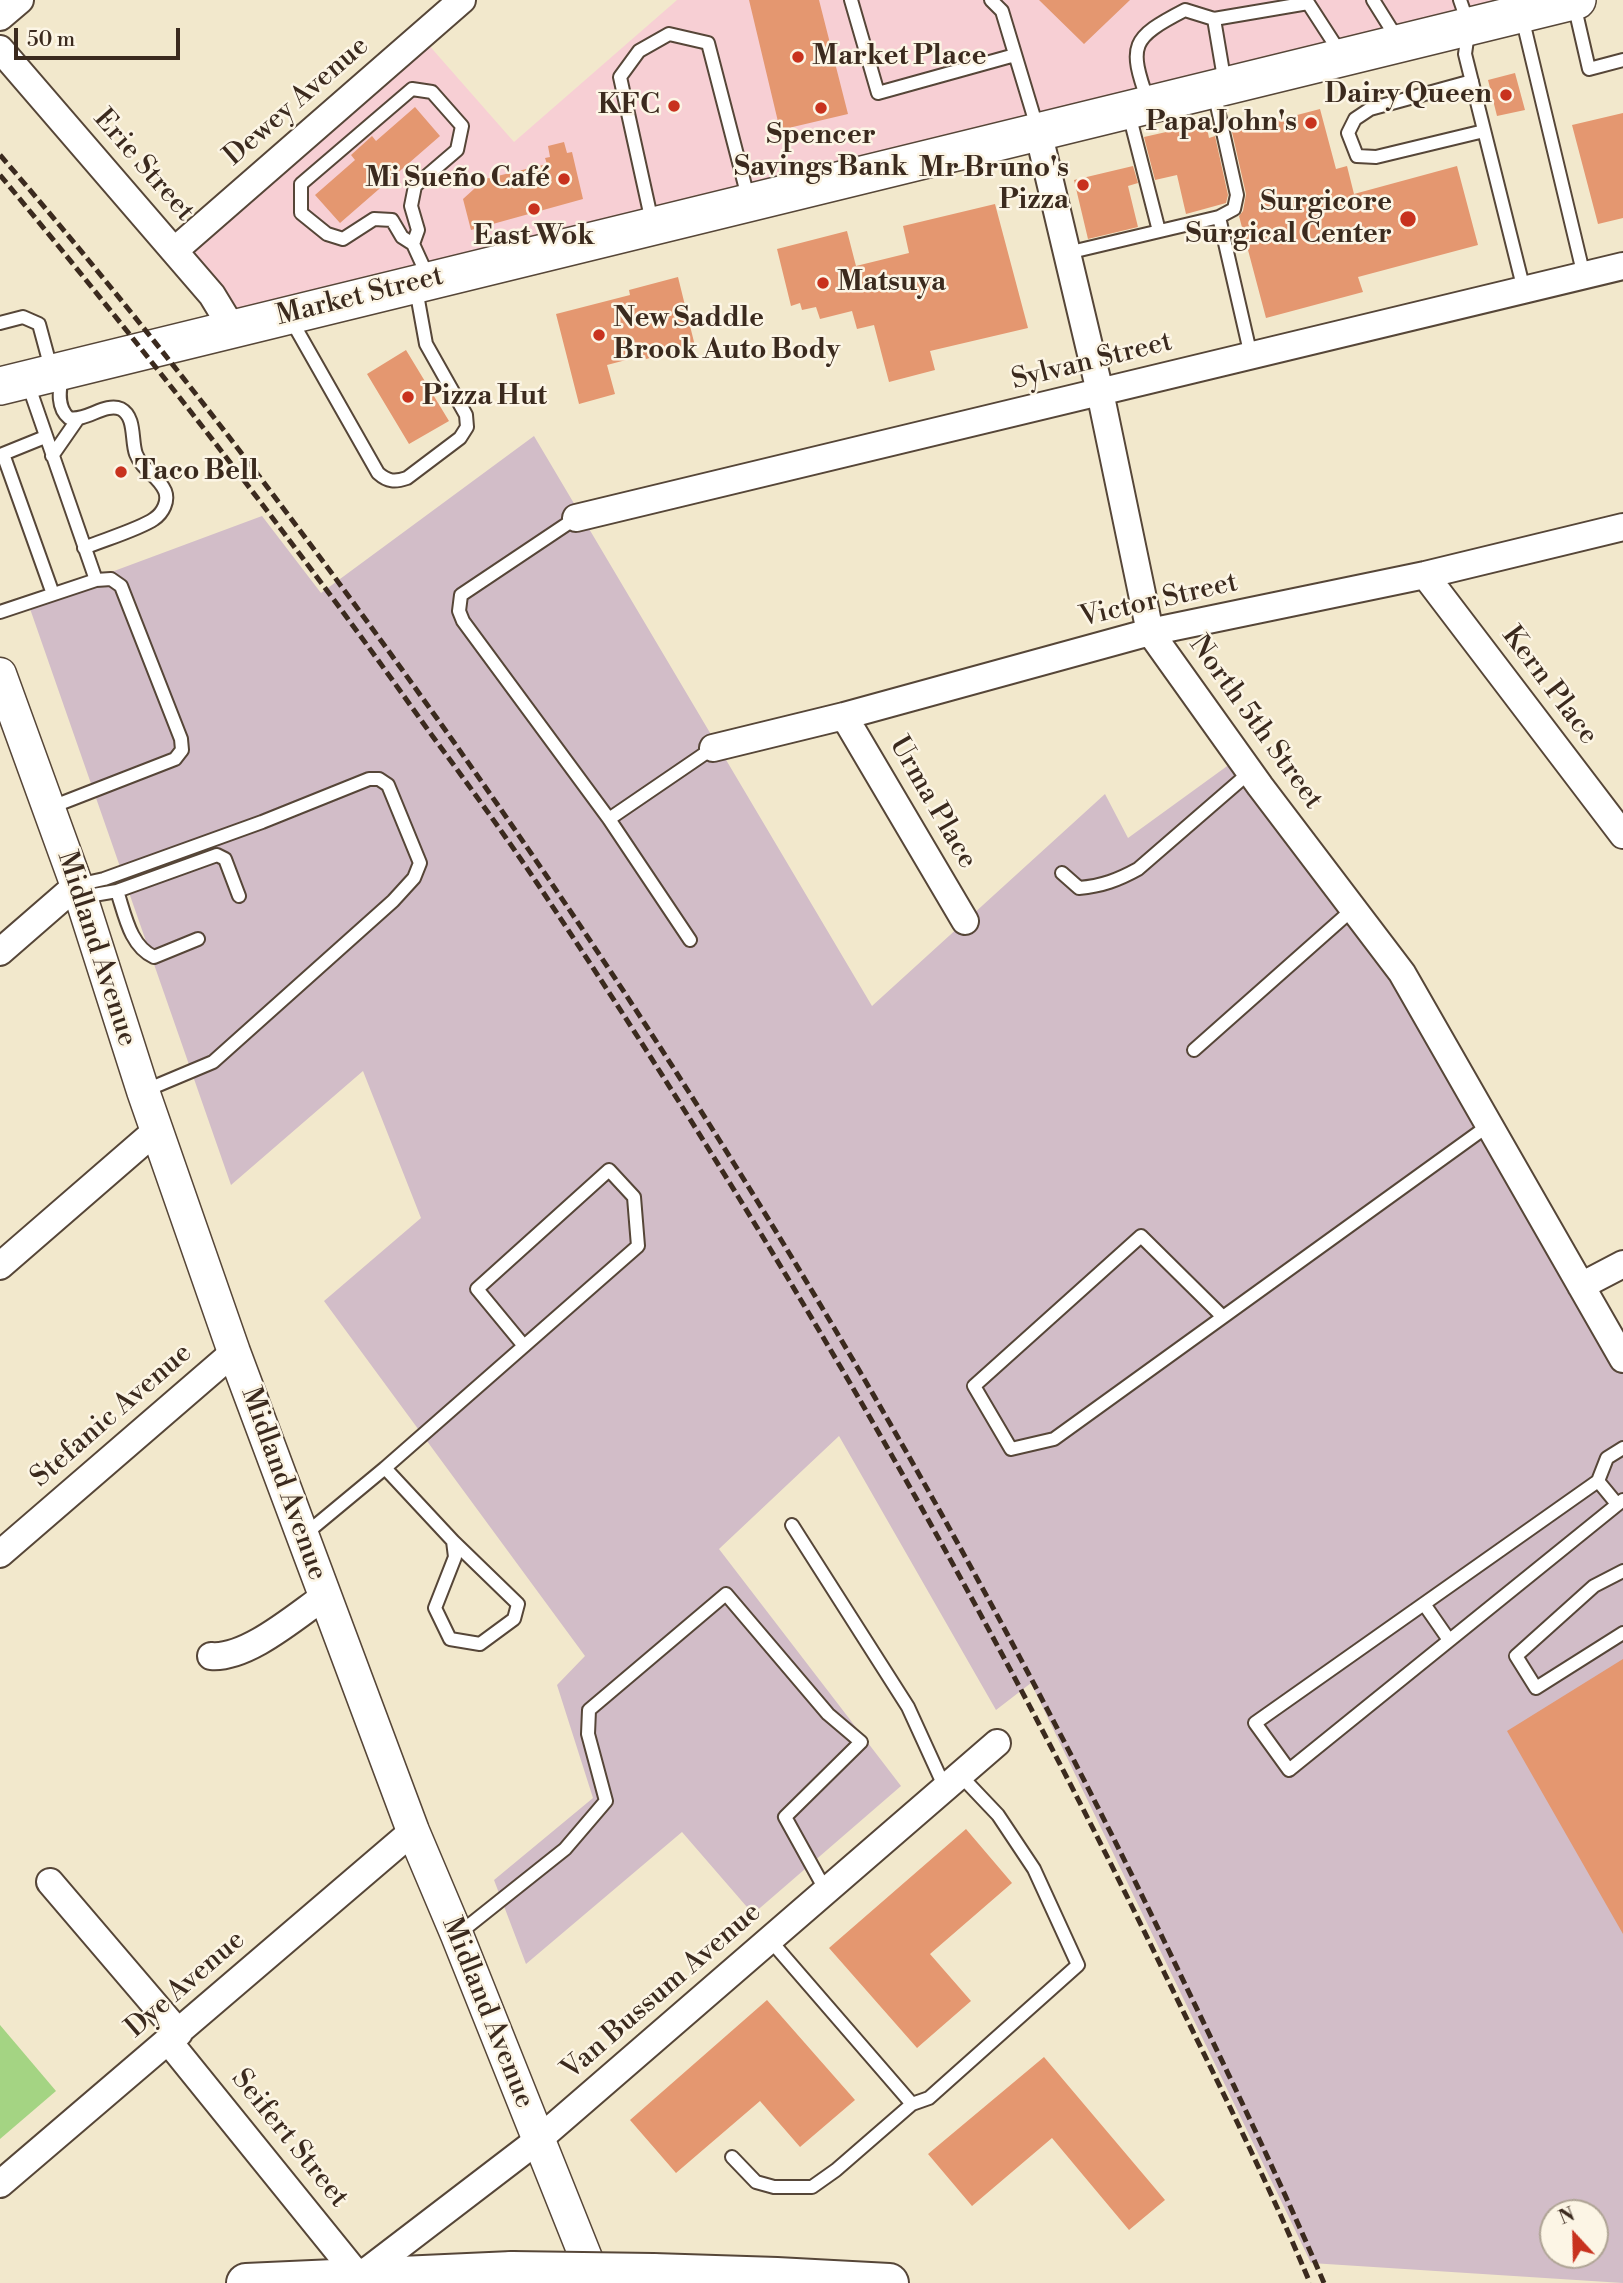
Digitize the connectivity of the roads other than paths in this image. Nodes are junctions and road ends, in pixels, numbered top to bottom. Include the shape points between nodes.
1 (20, 0) edge
2 (462, 0) edge
3 (851, 0) edge
4 (991, 0) edge
5 (1373, 0) edge
6 (1566, 1) edge
7 (1182, 5) edge
8 (1464, 13) edge
9 (1521, 13) junction
10 (0, 17) edge
11 (1214, 19) junction
12 (1400, 43) junction
13 (0, 49) edge
14 (1015, 55) junction
15 (1343, 57) junction
16 (1623, 60) edge
17 (1472, 81) junction
18 (1219, 87) junction
19 (1139, 107) junction
20 (1038, 131) junction
21 (1484, 131) junction
22 (749, 201) junction
23 (1219, 217) junction
24 (652, 225) junction
25 (1159, 231) junction
26 (413, 244) junction
27 (174, 251) junction
28 (1067, 253) junction
29 (1623, 266) edge
30 (1584, 276) junction
31 (422, 281) junction
32 (1524, 290) junction
33 (288, 315) junction
34 (0, 323) edge
35 (232, 328) junction
36 (1251, 355) junction
37 (35, 377) edge
38 (1100, 392) junction
39 (77, 420) junction
40 (45, 437) junction
41 (52, 456) junction
42 (576, 518) joint
43 (1623, 527) edge
44 (85, 548) junction
45 (1425, 575) junction
46 (96, 580) junction
47 (53, 594) junction
48 (0, 612) edge
49 (1150, 632) junction
50 (0, 674) edge
51 (844, 716) junction
52 (713, 748) joint
53 (1250, 772) junction
54 (49, 808) junction
55 (609, 819) junction
56 (1623, 835) edge
57 (1062, 873) dead end
58 (79, 891) junction
59 (117, 891) junction
60 (239, 896) dead end
61 (1353, 909) junction
62 (965, 921) dead end
63 (198, 939) dead end
64 (690, 940) dead end
65 (0, 952) edge
66 (1194, 1050) dead end
67 (144, 1091) junction
68 (1489, 1125) junction
69 (158, 1129) junction
70 (1623, 1264) edge
71 (0, 1266) edge
72 (1581, 1286) junction
73 (1223, 1317) junction
74 (524, 1346) junction
75 (234, 1352) junction
76 (1623, 1359) edge
77 (1623, 1448) edge
78 (385, 1468) junction
79 (1598, 1481) junction
80 (1620, 1502) edge
81 (792, 1525) dead end
82 (303, 1536) junction
83 (453, 1541) junction
84 (0, 1554) edge
85 (1623, 1572) edge
86 (325, 1596) junction
87 (1424, 1604) junction
88 (1623, 1633) edge
89 (1450, 1640) junction
90 (211, 1656) dead end
91 (997, 1743) dead end
92 (953, 1781) junction
93 (413, 1831) junction
94 (50, 1882) dead end
95 (825, 1891) junction
96 (457, 1936) junction
97 (770, 1940) junction
98 (174, 2037) junction
99 (912, 2104) junction
100 (538, 2140) junction
101 (732, 2157) dead end
102 (0, 2184) edge
103 (359, 2277) junction
104 (246, 2283) edge
105 (596, 2283) edge
106 (889, 2283) edge

1 - 10 street
2 - 27 street, Dewey Avenue
3 - 14 lane via 878,93
4 - 14 lane via 1002,11
5 - 12 lane
6 - 9 main road, Market Street
6 - 16 lane via 1589,69
7 - 11 lane
7 - 19 lane via 1138,44
8 - 9 main road, Market Street
8 - 12 main road, Market Street
8 - 17 lane via 1465,54
9 - 30 lane
11 - 15 lane via 1308,3
11 - 18 lane
12 - 15 main road, Market Street
13 - 27 street, Erie Street
14 - 20 lane
15 - 18 main road, Market Street
17 - 21 lane
17 - 21 lane via 1370,109 1355,119 1348,132 1357,156 1376,157
18 - 19 main road, Market Street
18 - 23 lane via 1237,195 1234,209
19 - 20 main road, Market Street
19 - 25 lane
20 - 22 main road, Market Street
20 - 28 street, North 5th Street
21 - 32 lane
22 - 24 main road, Market Street
22 - 24 lane via 708,43 669,34 639,51 620,77
23 - 25 lane
23 - 36 lane
24 - 31 main road, Market Street
25 - 28 lane
26 - 26 lane via 418,230 411,206 415,186 457,150 462,126 432,92 412,89 301,184 301,213 327,234 343,239 374,219 393,220 402,237
26 - 31 lane
27 - 35 street, Erie Street via 212,295
28 - 38 street, North 5th Street
29 - 30 street, Sylvan Street
30 - 32 street, Sylvan Street
31 - 33 main road, Market Street
31 - 33 lane via 426,344 466,415 467,427 460,439 397,482 378,473
32 - 36 street, Sylvan Street
33 - 35 main road, Market Street
34 - 37 lane via 23,317 39,324
35 - 37 main road, Market Street
36 - 38 street, Sylvan Street
37 - 39 lane via 60,386 61,406 69,418
37 - 40 lane
38 - 42 street, Sylvan Street
38 - 49 street, North 5th Street
39 - 41 lane
39 - 44 lane via 105,410 124,411 137,458 167,495 165,508 155,519
40 - 41 lane
40 - 47 lane via 3,454
41 - 44 lane
42 - 55 lane via 461,595 459,611
43 - 45 street, Victor Street
44 - 46 lane
45 - 49 street, Victor Street
45 - 56 street, Kern Place
46 - 47 lane
46 - 54 lane via 111,579 121,586 182,750 175,759
47 - 48 lane
49 - 51 street, Victor Street
49 - 53 street, North 5th Street
50 - 54 street, Midland Avenue
51 - 52 street, Victor Street
51 - 62 street, Urma Place
52 - 55 lane
53 - 57 lane via 1138,870 1116,881 1079,888
53 - 61 street, North 5th Street
54 - 58 street, Midland Avenue
55 - 64 lane
58 - 59 lane
58 - 65 street
58 - 67 street, Midland Avenue
58 - 67 lane via 369,779 388,785 421,863 393,901 213,1062
59 - 60 lane via 218,855 225,859
59 - 63 lane via 142,951 155,957
61 - 66 lane
61 - 68 street, North 5th Street via 1402,973
67 - 69 street, Midland Avenue
68 - 72 street, North 5th Street
68 - 73 lane
69 - 71 street
69 - 75 street, Midland Avenue
70 - 72 street
72 - 76 street, North 5th Street
73 - 73 lane via 1141,1236 974,1386 1011,1450 1054,1439
74 - 74 lane via 638,1246 634,1197 609,1170 477,1289
74 - 78 lane
75 - 82 street, Midland Avenue
75 - 84 street, Stefanic Avenue
77 - 79 lane via 1606,1458
78 - 82 lane
78 - 83 lane
79 - 80 lane
79 - 87 lane
80 - 89 lane
81 - 92 lane
82 - 86 street, Midland Avenue
83 - 83 lane via 455,1556 435,1608 450,1639 480,1644 514,1619 518,1604
85 - 88 lane via 1594,1586 1516,1656 1536,1688
86 - 90 street via 236,1654
86 - 93 street, Midland Avenue
87 - 89 lane
87 - 89 lane via 1255,1723 1289,1770
91 - 92 street, Van Bussum Avenue
92 - 95 street, Van Bussum Avenue
92 - 99 lane via 998,1815 1034,1869 1078,1965 929,2098
93 - 96 street, Midland Avenue
93 - 98 street, Dye Avenue
94 - 98 street, Seifert Street
95 - 96 lane via 785,1817 861,1742 828,1714 726,1594 589,1710 588,1734 606,1801 565,1849
95 - 97 street, Van Bussum Avenue
96 - 100 street, Midland Avenue
97 - 99 lane
97 - 100 street, Van Bussum Avenue
98 - 102 street, Dye Avenue
98 - 103 street, Seifert Street
99 - 101 lane via 812,2187 756,2182
100 - 103 street, Van Bussum Avenue
100 - 105 street, Midland Avenue
103 - 104 highway
103 - 106 highway, bridge via 512,2271

